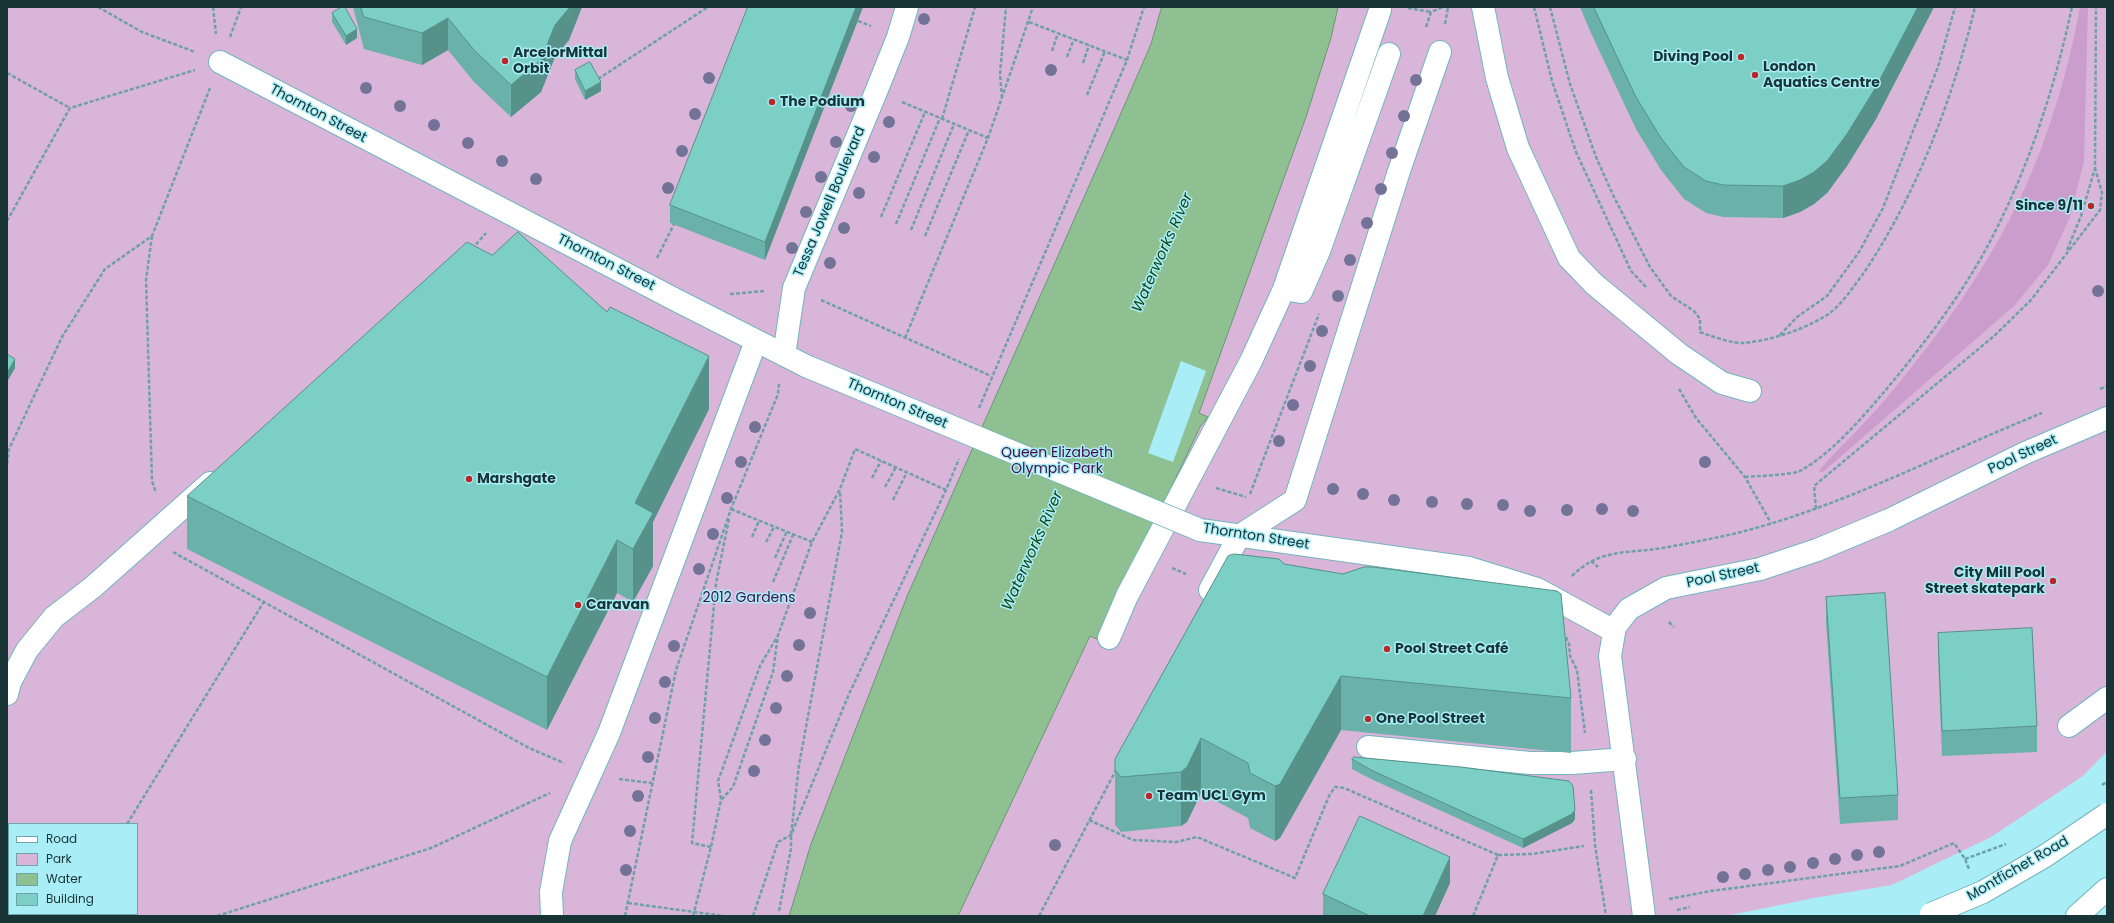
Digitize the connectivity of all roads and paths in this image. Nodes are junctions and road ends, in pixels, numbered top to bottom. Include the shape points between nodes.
1 (98, 7) edge
2 (708, 7) edge
3 (907, 7) edge
4 (975, 7) edge
5 (1006, 7) edge
6 (1033, 7) edge
7 (1406, 7) edge
8 (1483, 7) edge
9 (1534, 7) edge
10 (1550, 7) edge
11 (1955, 7) edge
12 (1975, 7) edge
13 (2072, 7) edge
14 (2096, 7) edge
15 (1380, 10) dead end
16 (1431, 12) dead end
17 (1029, 22) junction
18 (1058, 33) junction
19 (1074, 39) junction
20 (1089, 45) junction
21 (1052, 51) dead end
22 (1105, 51) junction
23 (1440, 52) dead end
24 (1389, 54) dead end
25 (1067, 57) dead end
26 (1127, 60) dead end
27 (220, 62) junction
28 (1083, 63) dead end
29 (7, 73) edge
30 (595, 81) edge
31 (1087, 95) dead end
32 (1002, 100) junction
33 (914, 107) dead end
34 (70, 108) junction
35 (925, 112) junction
36 (941, 118) junction
37 (954, 124) junction
38 (969, 130) junction
39 (988, 138) junction
40 (2095, 168) junction
41 (504, 211) junction
42 (881, 217) dead end
43 (7, 221) edge
44 (674, 224) dead end
45 (896, 224) dead end
46 (911, 230) dead end
47 (152, 236) junction
48 (926, 236) dead end
49 (470, 251) edge
50 (2066, 253) junction
51 (645, 284) junction
52 (794, 288) junction
53 (1284, 289) junction
54 (1650, 292) dead end
55 (723, 295) dead end
56 (830, 304) dead end
57 (1695, 328) dead end
58 (1700, 333) junction
59 (1780, 335) junction
60 (905, 338) junction
61 (756, 341) junction
62 (1679, 354) junction
63 (784, 355) junction
64 (991, 376) dead end
65 (2107, 386) edge
66 (1750, 391) dead end
67 (2092, 392) dead end
68 (2049, 410) dead end
69 (2107, 418) edge
70 (881, 461) junction
71 (7, 464) edge
72 (896, 467) junction
73 (223, 472) edge
74 (907, 472) junction
75 (1745, 477) junction
76 (872, 478) dead end
77 (885, 488) dead end
78 (1218, 488) dead end
79 (840, 489) junction
80 (946, 490) dead end
81 (1248, 498) dead end
82 (893, 500) dead end
83 (732, 509) junction
84 (1816, 509) junction
85 (759, 521) junction
86 (166, 522) junction
87 (1771, 523) junction
88 (774, 526) junction
89 (787, 532) junction
90 (793, 534) junction
91 (1238, 536) junction
92 (752, 537) dead end
93 (148, 539) junction
94 (766, 542) dead end
95 (812, 542) junction
96 (775, 558) dead end
97 (1591, 561) junction
98 (1169, 567) dead end
99 (1598, 567) dead end
100 (1185, 574) dead end
101 (1572, 576) dead end
102 (773, 582) dead end
103 (1210, 590) edge
104 (263, 603) junction
105 (1668, 622) dead end
106 (1674, 627) dead end
107 (1614, 631) junction
108 (778, 635) junction
109 (1109, 638) dead end
110 (1570, 656) dead end
111 (7, 694) edge
112 (2107, 698) edge
113 (2069, 726) dead end
114 (1368, 747) dead end
115 (1625, 759) junction
116 (1588, 762) junction
117 (1119, 764) edge
118 (590, 774) junction
119 (2107, 782) edge
120 (652, 783) junction
121 (2096, 790) dead end
122 (721, 800) junction
123 (2107, 814) edge
124 (1089, 820) junction
125 (128, 823) edge
126 (791, 835) junction
127 (2012, 841) dead end
128 (1954, 844) dead end
129 (1584, 846) dead end
130 (711, 847) junction
131 (1498, 855) junction
132 (1964, 859) dead end
133 (2107, 890) edge
134 (1675, 898) dead end
135 (628, 903) junction
136 (1690, 907) dead end
137 (1677, 910) dead end
138 (694, 911) junction
139 (779, 911) dead end
140 (1928, 915) edge
141 (217, 916) edge
142 (552, 916) edge
143 (625, 916) edge
144 (693, 916) edge
145 (724, 916) edge
146 (754, 916) edge
147 (1039, 916) edge
148 (1473, 916) edge
149 (1606, 916) edge
150 (1644, 916) edge
151 (2077, 916) edge

1 - 27 path via 142,32
2 - 30 path
3 - 52 street, Tessa Jowell Boulevard via 876,92
4 - 36 path
5 - 32 path via 1000,74
6 - 17 path
7 - 16 path
8 - 62 street via 1497,78 1518,148 1569,258 1594,284
9 - 54 path via 1552,81 1576,152 1631,271
10 - 58 path via 1570,84 1596,157 1613,195 1650,267 1671,296 1694,311 1700,319
11 - 59 path via 1938,67 1883,208 1859,252 1827,296 1798,317
12 - 59 path via 1958,70 1941,118 1904,204 1876,255 1853,287 1828,314
13 - 75 path via 2061,58 2039,131 1985,250 1948,309 1908,364 1866,413 1823,454 1798,472
14 - 40 path
15 - 53 street
17 - 18 path
17 - 32 path
18 - 19 path
18 - 21 path
19 - 20 path
19 - 25 path
20 - 22 path
20 - 28 path
22 - 26 path
22 - 31 path
23 - 91 street via 1398,171 1295,500
24 - 53 street via 1319,251 1301,292
27 - 34 path
27 - 41 street, Thornton Street
27 - 47 path
29 - 34 path
32 - 39 path
33 - 35 path
34 - 43 path
35 - 36 path
35 - 42 path
36 - 37 path
36 - 45 path
37 - 38 path
37 - 46 path
38 - 39 path
38 - 48 path
39 - 60 path
40 - 50 path via 2081,216
40 - 50 path via 2102,193 2100,210
41 - 49 path
41 - 51 street, Thornton Street
44 - 51 path
47 - 71 path via 104,269 62,337 9,449
47 - 86 path via 146,280 152,481
50 - 84 path via 2031,300 1994,336 1814,486
51 - 61 street, Thornton Street
52 - 55 path
52 - 63 street, Tessa Jowell Boulevard
53 - 109 street via 1251,361 1127,596
56 - 60 path
57 - 58 path
58 - 59 path via 1742,343
58 - 62 path
60 - 64 path
61 - 63 street, Thornton Street
61 - 118 street via 611,725
62 - 66 street via 1722,383
62 - 75 path via 1673,379 1696,418
63 - 83 path via 778,394
63 - 91 street, Thornton Street, bridge via 1200,530
65 - 67 path
68 - 84 path
69 - 107 street, Pool Street via 2025,453 1888,520 1817,550 1760,569 1666,588 1629,609
70 - 72 path
70 - 76 path
70 - 79 path via 855,449
72 - 74 path
72 - 77 path
73 - 86 street
74 - 80 path
74 - 82 path
75 - 87 path
78 - 81 path
79 - 95 path
79 - 126 path via 842,532 799,765
83 - 85 path
83 - 120 path via 676,670
83 - 130 path via 716,583 692,843
84 - 87 path
85 - 88 path
85 - 92 path
86 - 93 street
87 - 97 path via 1661,548 1610,553
88 - 89 path
88 - 94 path
89 - 90 path
89 - 96 path
90 - 95 path
90 - 102 path
91 - 103 street
91 - 107 street, Thornton Street via 1470,568 1537,589
93 - 104 path
93 - 111 street via 54,617 27,650 10,682
95 - 108 path
97 - 99 path
97 - 101 path
98 - 100 path
104 - 118 path via 529,748
104 - 125 path
105 - 106 path
107 - 115 street, Pool Street via 1610,656
108 - 122 path via 773,672 732,787
108 - 122 path via 760,666 718,780
110 - 116 path via 1577,670
112 - 113 street
114 - 116 street via 1530,763
115 - 116 street
115 - 150 street, Pool Street
116 - 149 path via 1595,846
117 - 124 path
118 - 120 path
118 - 141 path via 431,848
118 - 142 street via 560,841 551,892
119 - 121 path
120 - 135 path
122 - 130 path
123 - 140 street, Montfichet Road, bridge via 2045,856 1983,892
124 - 131 path via 1133,840 1176,842 1197,837 1295,878 1335,787 1344,788
124 - 147 path
126 - 139 path via 791,849
126 - 146 path via 778,842
127 - 132 path
128 - 134 path via 1900,866
129 - 131 path via 1532,854
130 - 138 path
131 - 148 path
133 - 151 street
135 - 138 path
135 - 143 path
136 - 137 path
138 - 144 path
138 - 145 path

